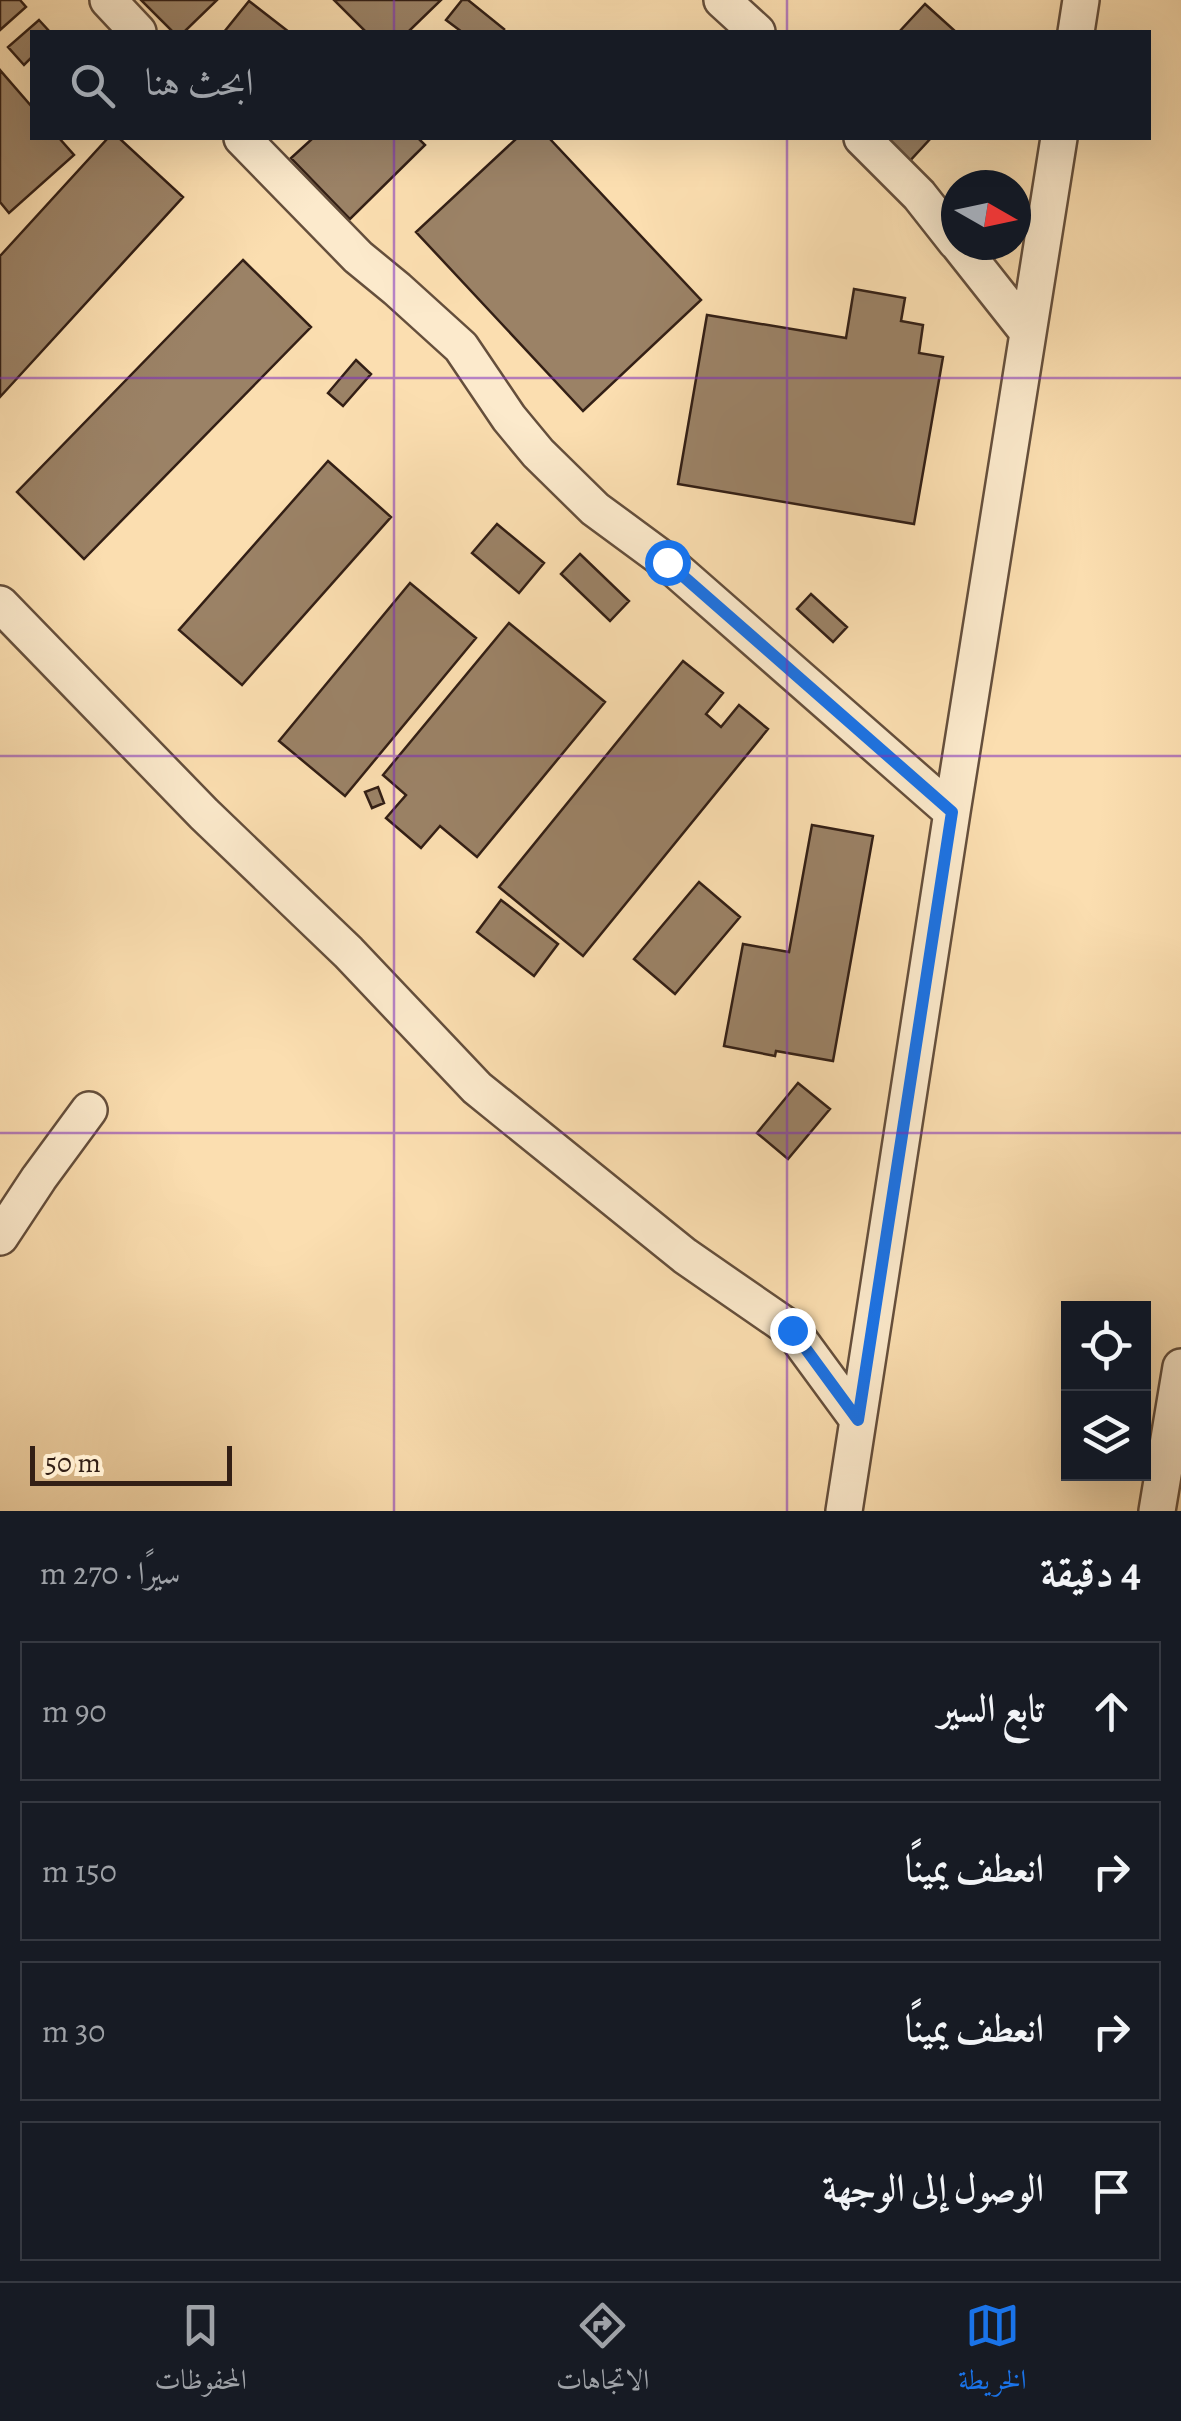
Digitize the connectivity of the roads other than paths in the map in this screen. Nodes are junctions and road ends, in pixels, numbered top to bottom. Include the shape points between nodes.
1 (108, 0) edge
2 (722, 0) edge
3 (1081, 0) edge
4 (136, 30) edge
5 (755, 30) edge
6 (1076, 30) edge
7 (244, 140) edge
8 (864, 140) edge
9 (1059, 140) edge
10 (941, 223) edge
11 (971, 260) edge
12 (1027, 331) junction
13 (0, 604) edge
14 (952, 812) junction
15 (89, 1110) dead end
16 (0, 1238) edge
17 (1181, 1367) edge
18 (858, 1420) junction
19 (844, 1511) edge
20 (1158, 1511) edge

1 - 4 street
2 - 5 street
3 - 6 street
7 - 14 street via 358,256 461,347 538,454 595,509 667,562
8 - 10 street
9 - 12 street
11 - 12 street
12 - 14 street
13 - 18 street via 478,1088 685,1256 792,1330
14 - 18 street
15 - 16 street
17 - 20 street
18 - 19 street

